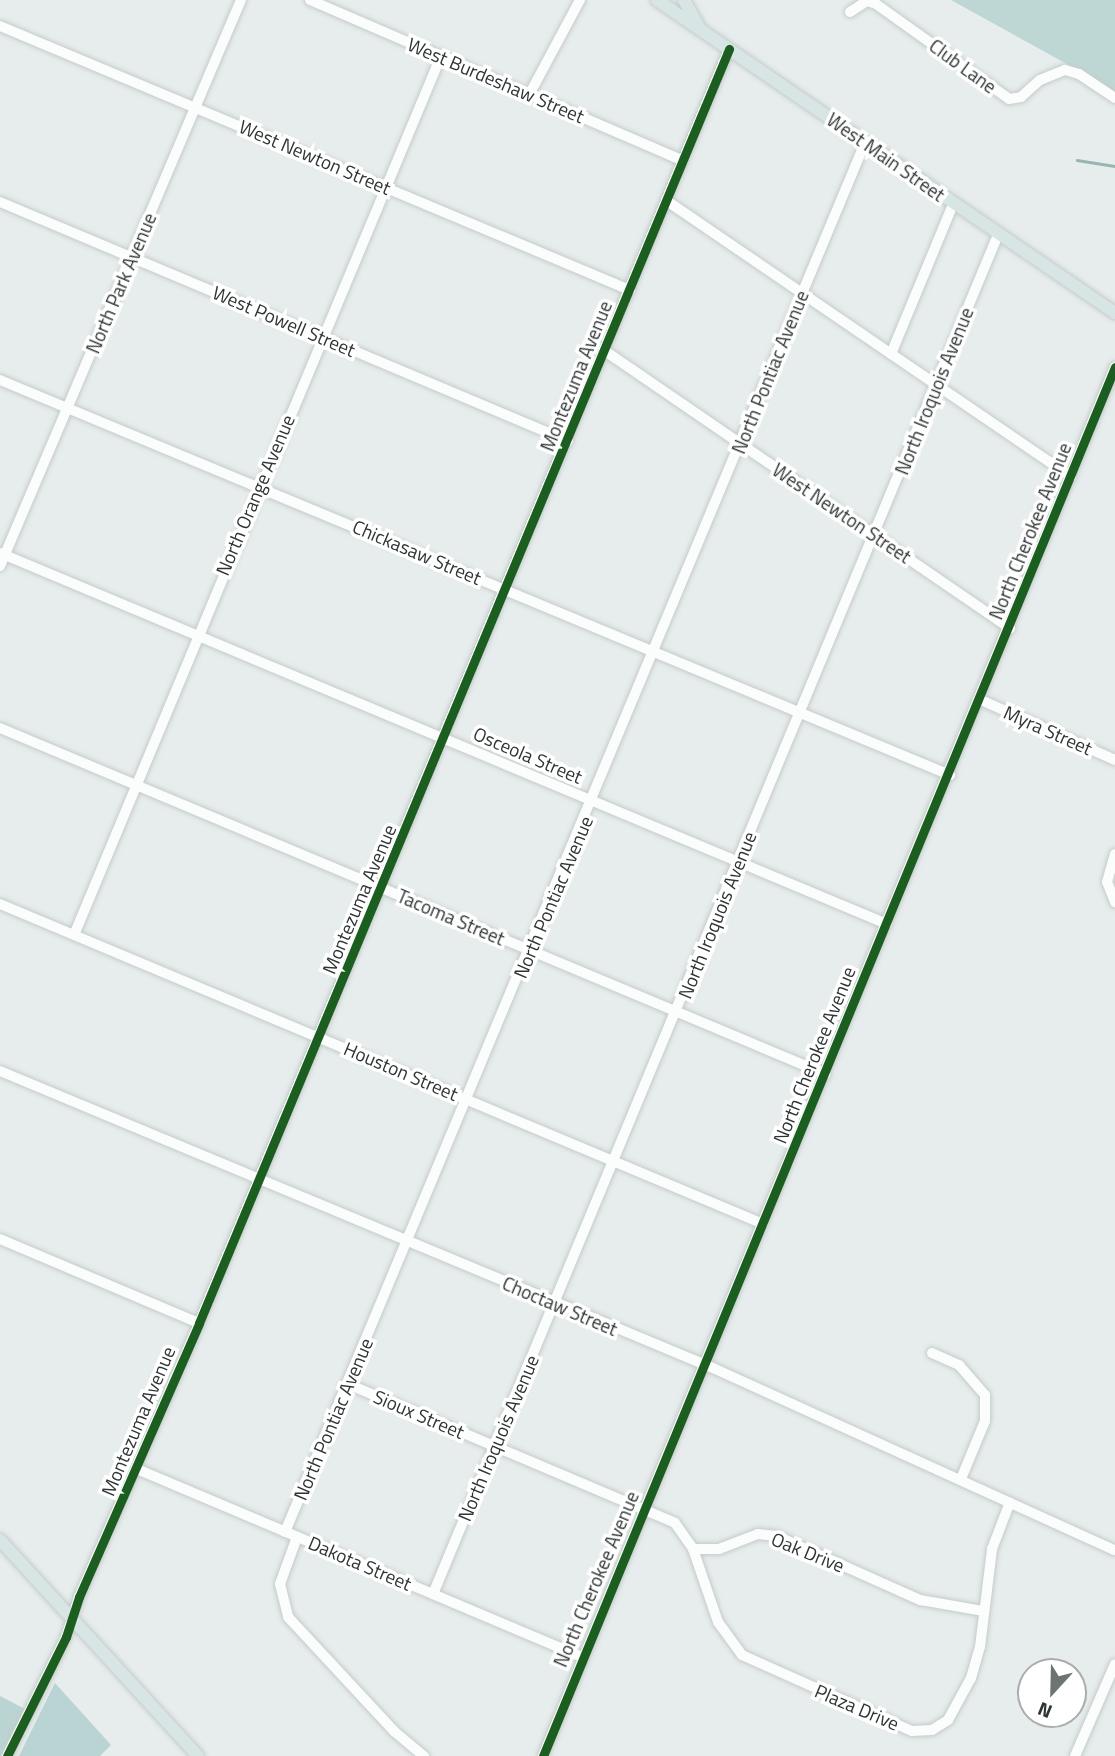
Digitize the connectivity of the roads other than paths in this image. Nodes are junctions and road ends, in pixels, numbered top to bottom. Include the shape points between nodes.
1 (241, 0) edge
2 (310, 0) edge
3 (580, 0) edge
4 (684, 0) edge
5 (659, 1) edge
6 (850, 12) dead end
7 (0, 26) edge
8 (700, 30) junction
9 (729, 49) junction
10 (441, 56) junction
11 (528, 95) junction
12 (1115, 99) edge
13 (196, 106) junction
14 (865, 143) junction
15 (683, 161) junction
16 (385, 187) junction
17 (667, 201) junction
18 (0, 202) edge
19 (953, 204) junction
20 (998, 235) junction
21 (133, 256) junction
22 (630, 290) junction
23 (802, 293) junction
24 (1115, 313) edge
25 (322, 337) junction
26 (605, 351) junction
27 (891, 354) junction
28 (1115, 368) edge
29 (0, 380) edge
30 (936, 385) junction
31 (68, 405) junction
32 (568, 442) junction
33 (740, 443) junction
34 (1071, 477) junction
35 (259, 486) junction
36 (874, 535) junction
37 (2, 554) edge
38 (0, 566) edge
39 (507, 589) junction
40 (1010, 628) junction
41 (196, 635) junction
42 (655, 652) junction
43 (981, 700) junction
44 (800, 712) junction
45 (0, 728) edge
46 (444, 739) junction
47 (1115, 760) edge
48 (950, 775) junction
49 (135, 785) junction
50 (593, 801) junction
51 (1115, 854) edge
52 (739, 862) junction
53 (383, 888) junction
54 (1115, 902) edge
55 (0, 904) edge
56 (887, 924) junction
57 (74, 935) junction
58 (531, 950) junction
59 (677, 1011) junction
60 (320, 1037) junction
61 (0, 1072) edge
62 (825, 1074) junction
63 (469, 1100) junction
64 (615, 1161) junction
65 (260, 1180) junction
66 (763, 1224) junction
67 (0, 1239) edge
68 (408, 1242) junction
69 (555, 1304) junction
70 (199, 1323) junction
71 (932, 1353) dead end
72 (704, 1365) junction
73 (348, 1384) junction
74 (495, 1446) junction
75 (137, 1469) junction
76 (961, 1479) junction
77 (1010, 1502) junction
78 (644, 1510) junction
79 (285, 1532) junction
80 (297, 1536) junction
81 (0, 1540) edge
82 (693, 1549) junction
83 (1115, 1550) edge
84 (433, 1594) junction
85 (984, 1611) junction
86 (72, 1619) junction
87 (583, 1657) junction
88 (1115, 1664) edge
89 (7, 1756) edge
90 (198, 1756) edge
91 (424, 1756) edge
92 (542, 1756) edge
93 (1075, 1756) edge

1 - 13 street, North Park Avenue
2 - 10 street, West Burdeshaw Street
3 - 11 street
4 - 8 main road
5 - 8 main road, West Main Street
6 - 12 street, Club Lane via 867,1 876,4 1009,99 1021,97 1041,80 1065,70 1079,74
7 - 13 street, West Newton Street
8 - 9 main road, West Main Street
9 - 14 main road, West Main Street
9 - 15 street, Montezuma Avenue
10 - 11 street, West Burdeshaw Street
10 - 16 street, North Orange Avenue
11 - 15 street, West Burdeshaw Street
13 - 16 street, West Newton Street
13 - 21 street, North Park Avenue
14 - 19 main road, West Main Street
14 - 23 street, North Pontiac Avenue
15 - 17 street, Montezuma Avenue
16 - 22 street, West Newton Street
16 - 25 street, North Orange Avenue
17 - 22 street, Montezuma Avenue
17 - 23 street
18 - 21 street, West Powell Street
19 - 20 main road, West Main Street
19 - 27 street
20 - 24 main road, West Main Street
20 - 30 street, North Iroquois Avenue
21 - 25 street, West Powell Street
21 - 31 street, North Park Avenue
22 - 26 street, Montezuma Avenue
23 - 27 street
23 - 33 street, North Pontiac Avenue
25 - 32 street, West Powell Street
25 - 35 street, North Orange Avenue
26 - 32 street, Montezuma Avenue
26 - 33 street, West Newton Street
27 - 30 street
28 - 34 street, North Cherokee Avenue
29 - 31 street, Chickasaw Street
30 - 34 street
30 - 36 street, North Iroquois Avenue
31 - 35 street, Chickasaw Street
31 - 37 street, North Park Avenue
32 - 39 street, Montezuma Avenue
33 - 36 street, West Newton Street
33 - 42 street, North Pontiac Avenue
34 - 40 street, North Cherokee Avenue
35 - 39 street, Chickasaw Street
35 - 41 street, North Orange Avenue
36 - 40 street, West Newton Street
36 - 44 street, North Iroquois Avenue
37 - 38 street, North Park Avenue
37 - 41 street, Osceola Street
39 - 42 street, Chickasaw Street
39 - 46 street, Montezuma Avenue
40 - 43 street, North Cherokee Avenue
41 - 46 street, Osceola Street
41 - 49 street, North Orange Avenue
42 - 44 street, Chickasaw Street
42 - 50 street, North Pontiac Avenue
43 - 47 street, Myra Street
43 - 48 street, North Cherokee Avenue
44 - 48 street, Chickasaw Street
44 - 52 street, North Iroquois Avenue
45 - 49 street, Tacoma Street
46 - 50 street, Osceola Street
46 - 53 street, Montezuma Avenue
48 - 56 street, North Cherokee Avenue
49 - 53 street, Tacoma Street
49 - 57 street, North Orange Avenue
50 - 52 street, Osceola Street
50 - 58 street, North Pontiac Avenue
51 - 54 street via 1107,877
52 - 56 street, Osceola Street
52 - 59 street, North Iroquois Avenue
53 - 58 street, Tacoma Street
53 - 60 street, Montezuma Avenue
55 - 57 street, Houston Street
56 - 62 street, North Cherokee Avenue
57 - 60 street, Houston Street
58 - 59 street, Tacoma Street
58 - 63 street, North Pontiac Avenue
59 - 62 street, Tacoma Street
59 - 64 street, North Iroquois Avenue
60 - 63 street, Houston Street
60 - 65 street, Montezuma Avenue
61 - 65 street, Choctaw Street
62 - 66 street, North Cherokee Avenue
63 - 64 street, Houston Street
63 - 68 street, North Pontiac Avenue
64 - 66 street, Houston Street
64 - 69 street, North Iroquois Avenue
65 - 68 street, Choctaw Street
65 - 70 street, Montezuma Avenue
66 - 72 street, North Cherokee Avenue
67 - 70 street
68 - 69 street, Choctaw Street
68 - 73 street, North Pontiac Avenue
69 - 72 street, Choctaw Street
69 - 74 street, North Iroquois Avenue
70 - 75 street, Montezuma Avenue
71 - 76 street via 959,1365 985,1395 985,1420
72 - 76 street, Choctaw Street
72 - 78 street, North Cherokee Avenue
73 - 74 street, Sioux Street
73 - 79 street, North Pontiac Avenue
74 - 78 street, Sioux Street
74 - 84 street, North Iroquois Avenue
75 - 79 street, Dakota Street
75 - 86 street, Montezuma Avenue
76 - 77 street, Choctaw Street
77 - 83 street, Choctaw Street
77 - 85 street, Plaza Drive via 992,1549
78 - 82 street via 675,1523
78 - 87 street, North Cherokee Avenue
79 - 80 street, Dakota Street
80 - 84 street, Dakota Street
80 - 91 street via 280,1584 288,1617 395,1732
81 - 86 main road
82 - 85 street, Oak Drive via 719,1549 758,1534 777,1536 920,1600
82 - 85 street, Plaza Drive via 718,1622 742,1655 912,1731 942,1725 955,1712 975,1665
84 - 87 street, Dakota Street
86 - 89 street, Montezuma Avenue
86 - 90 main road
87 - 92 street, North Cherokee Avenue
88 - 93 street

